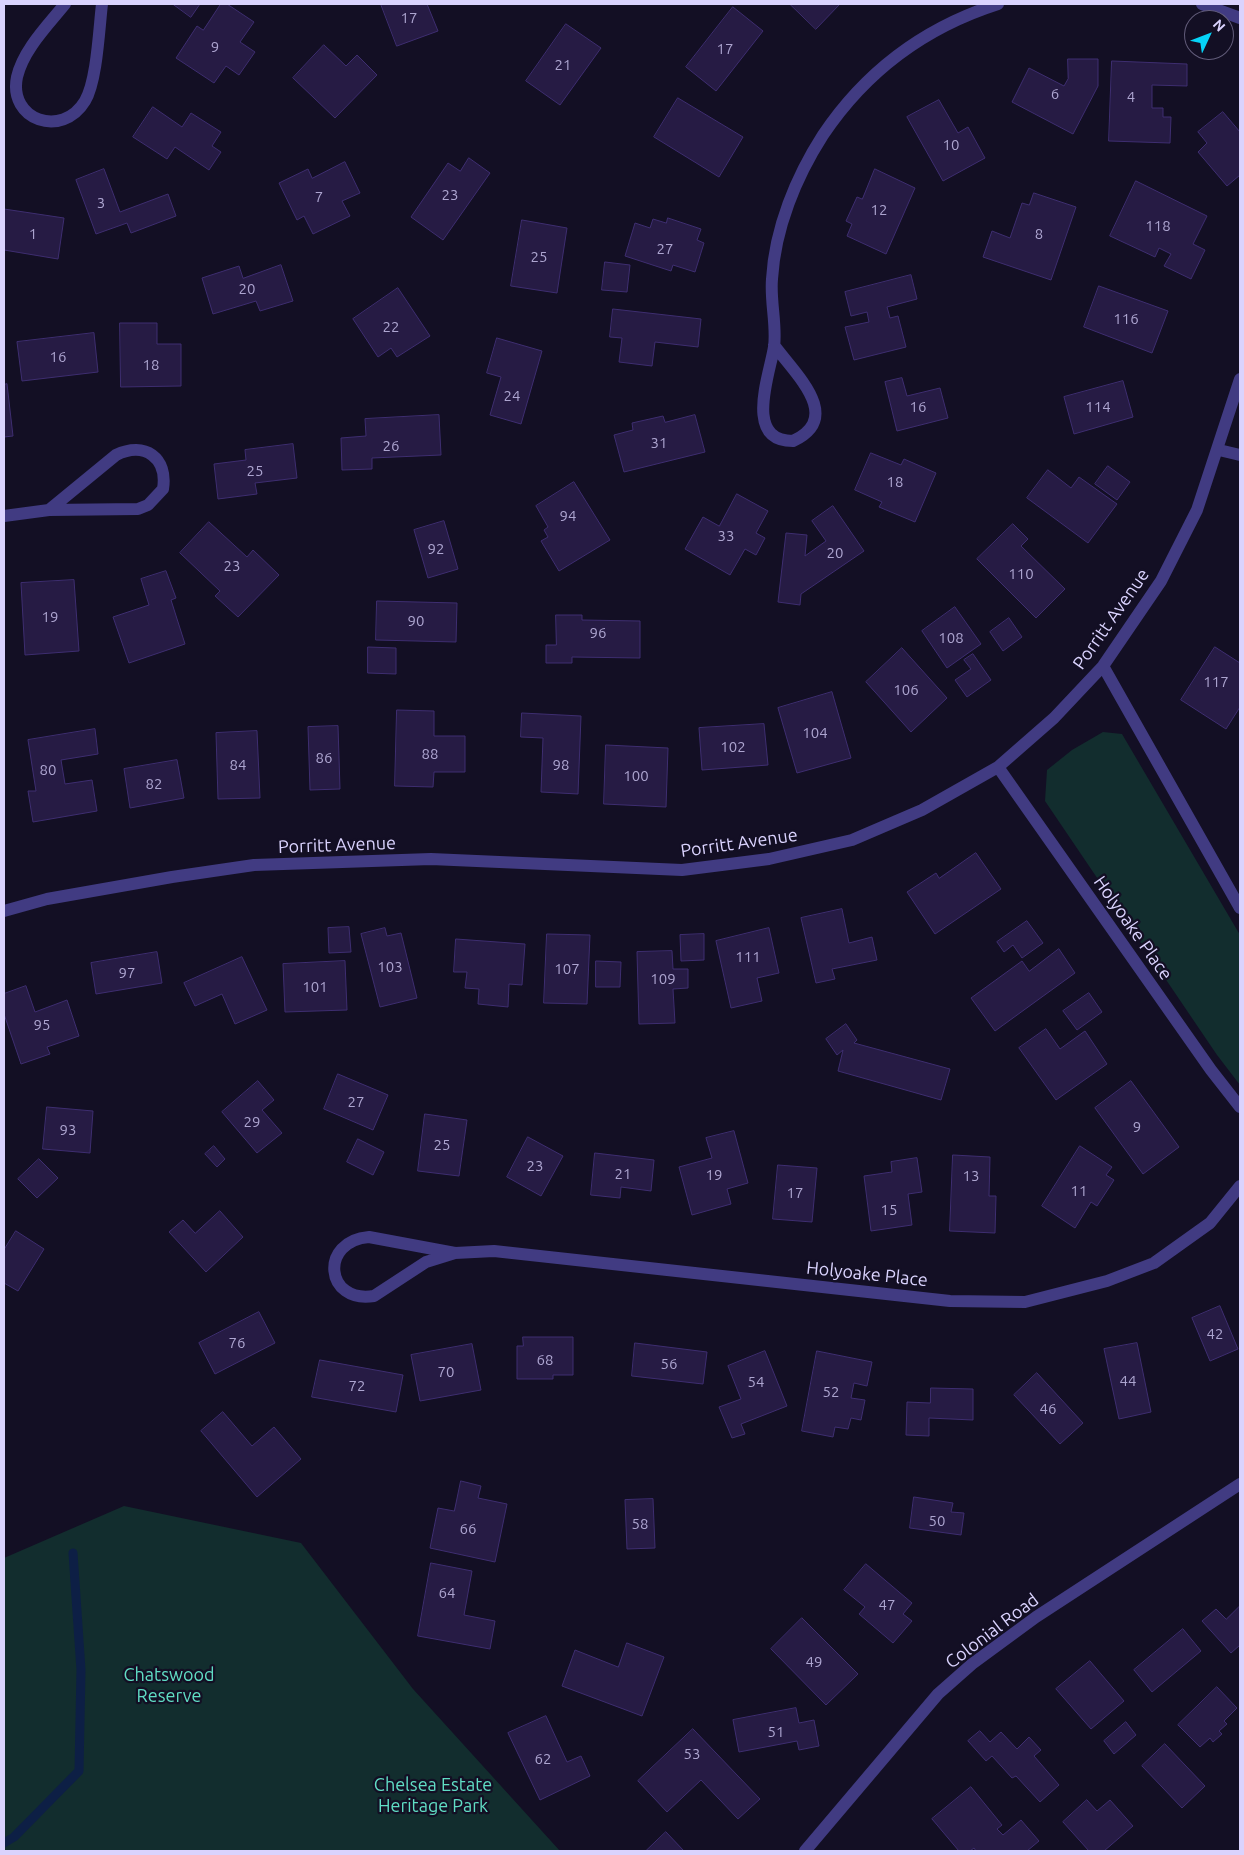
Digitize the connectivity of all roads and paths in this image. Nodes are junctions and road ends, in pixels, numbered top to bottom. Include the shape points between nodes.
1 (65, 4) edge
2 (102, 4) edge
3 (998, 4) edge
4 (1202, 4) edge
5 (1240, 18) edge
6 (774, 345) junction
7 (1240, 379) edge
8 (1218, 450) junction
9 (1240, 455) edge
10 (49, 510) junction
11 (4, 516) edge
12 (1103, 666) junction
13 (998, 767) junction
14 (1240, 908) edge
15 (4, 911) edge
16 (1240, 1107) edge
17 (1240, 1186) edge
18 (455, 1253) junction
19 (1240, 1484) edge
20 (805, 1851) edge

1 - 2 street via 27,54 17,78 20,104 29,114 48,123 56,123 76,113 90,90
3 - 6 street via 940,27 905,49 859,90 823,135 795,188 775,247 772,280
4 - 5 street
6 - 6 street via 813,399 817,412 810,430 793,441 777,438 762,412
7 - 8 street, Porritt Avenue
8 - 9 street
8 - 12 street, Porritt Avenue via 1197,510 1161,580
10 - 10 street via 125,451 143,450 151,454 163,470 163,490 148,505 138,509
10 - 11 street
12 - 13 street, Porritt Avenue via 1054,718
12 - 14 street
13 - 15 street, Porritt Avenue via 922,810 852,840 769,859 682,870 431,859 254,865 46,899
13 - 16 street, Holyoake Place
17 - 18 street, Holyoake Place via 1210,1223 1154,1263 1108,1281 1025,1302 950,1301 494,1252
18 - 18 street, Holyoake Place via 426,1262 374,1296 363,1298 344,1291 334,1273 334,1264 341,1249 358,1238 385,1239
19 - 20 street, Colonial Road via 1036,1618 972,1664 938,1694

